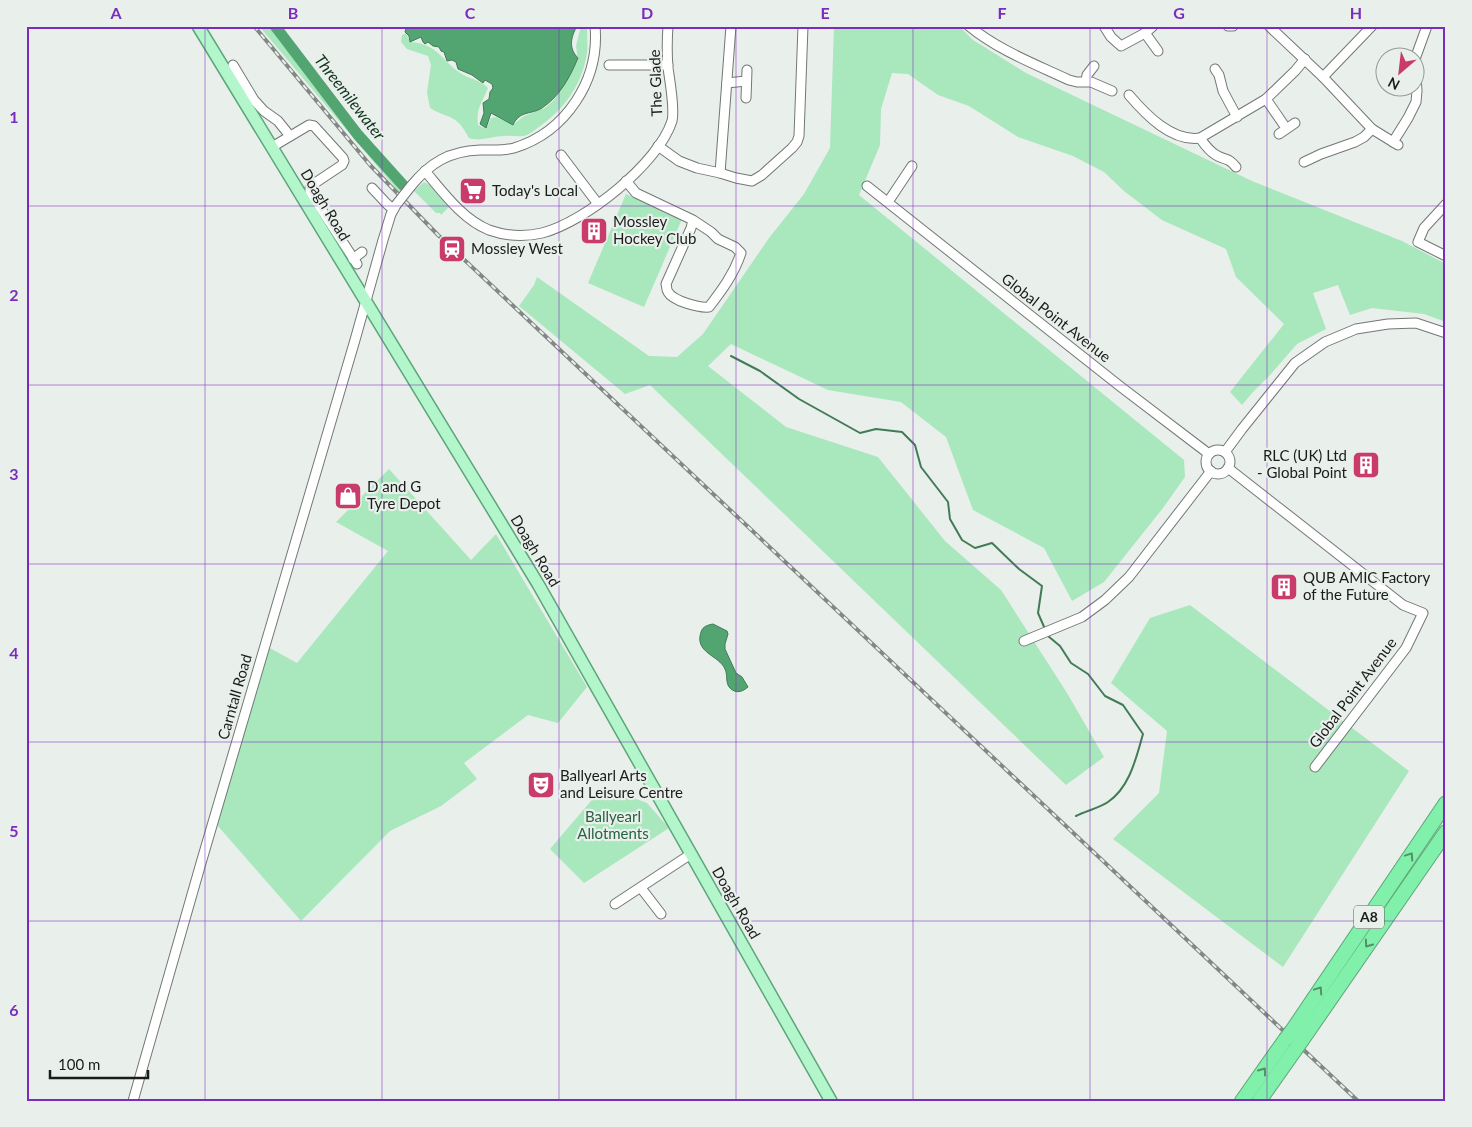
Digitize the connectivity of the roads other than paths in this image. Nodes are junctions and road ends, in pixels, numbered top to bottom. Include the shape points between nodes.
1 (198, 26) edge
2 (595, 26) edge
3 (668, 26) edge
4 (731, 26) edge
5 (803, 26) edge
6 (968, 26) edge
7 (1104, 26) edge
8 (1153, 26) edge
9 (1228, 26) edge
10 (1232, 26) edge
11 (1427, 26) edge
12 (1276, 28) edge
13 (1366, 28) edge
14 (1145, 33) junction
15 (1419, 48) edge
16 (1158, 51) dead end
17 (1305, 59) junction
18 (233, 65) dead end
19 (609, 65) dead end
20 (668, 65) junction
21 (1094, 66) dead end
22 (248, 69) dead end
23 (1216, 69) dead end
24 (747, 70) dead end
25 (239, 75) junction
26 (1323, 77) junction
27 (746, 81) junction
28 (1086, 81) junction
29 (727, 83) junction
30 (1112, 91) dead end
31 (1129, 95) dead end
32 (746, 98) dead end
33 (1415, 98) edge
34 (1266, 99) junction
35 (1237, 117) junction
36 (1295, 122) dead end
37 (1372, 129) junction
38 (290, 136) junction
39 (1200, 138) junction
40 (658, 146) junction
41 (272, 147) junction
42 (561, 155) dead end
43 (1304, 162) dead end
44 (912, 166) dead end
45 (1236, 167) dead end
46 (425, 171) junction
47 (720, 173) junction
48 (626, 181) junction
49 (867, 186) dead end
50 (372, 188) dead end
51 (888, 202) junction
52 (598, 204) junction
53 (1446, 204) edge
54 (394, 207) junction
55 (692, 220) junction
56 (362, 252) dead end
57 (1446, 256) edge
58 (366, 302) junction
59 (1446, 332) edge
60 (1225, 452) junction
61 (1209, 454) junction
62 (1228, 468) junction
63 (1211, 471) junction
64 (1024, 642) dead end
65 (1315, 767) dead end
66 (1446, 803) edge
67 (1446, 832) edge
68 (691, 854) junction
69 (641, 888) junction
70 (615, 904) dead end
71 (661, 914) dead end
72 (1293, 1040) junction
73 (831, 1100) edge
74 (133, 1101) edge
75 (1242, 1101) edge
76 (1259, 1101) edge

1 - 41 main road, Doagh Road
2 - 46 street via 594,57 588,81 575,104 556,124 535,139 513,148 453,153
3 - 20 street, The Glade
4 - 29 street
5 - 47 street via 797,142 757,178 745,180
6 - 28 street via 981,36 1068,80
7 - 14 street via 1121,46
8 - 14 street
9 - 10 street
11 - 15 street
12 - 17 street
13 - 26 street
14 - 16 street
17 - 26 street
17 - 34 street
18 - 25 street
19 - 20 street
20 - 40 street, The Glade via 672,119
21 - 28 street
22 - 25 street
23 - 35 street via 1222,91
24 - 27 street
25 - 38 street via 254,100
26 - 37 street
27 - 29 street
27 - 32 street
28 - 30 street
29 - 47 street
31 - 39 street via 1158,124 1175,134 1190,139
33 - 37 street via 1395,143
34 - 35 street
34 - 36 street via 1282,131
35 - 39 street
37 - 43 street via 1355,142
38 - 41 street
38 - 56 street via 309,125 314,126 343,158 342,165 312,185 310,192 355,262
39 - 45 street via 1208,150 1230,160
40 - 47 street via 678,161
40 - 48 street, The Glade
41 - 58 main road, Doagh Road
42 - 52 street
44 - 51 street
46 - 52 street, The Glade via 472,220 503,234 542,233 577,218
46 - 54 street, bridge
48 - 52 street, The Glade
48 - 55 street via 636,193
49 - 51 street, Global Point Avenue
50 - 54 street
51 - 61 street, Global Point Avenue
53 - 57 street via 1424,228 1418,242
54 - 58 street, Carntall Road
55 - 55 street via 741,252 736,267 709,308 699,308 673,297 666,284
58 - 68 main road, Doagh Road via 538,584
58 - 74 street, Carntall Road
59 - 60 street via 1416,323 1388,324 1356,329 1325,342 1295,363
60 - 61 street via 1215,450
60 - 62 street via 1230,460
61 - 63 street via 1206,463
62 - 63 street via 1222,473
62 - 65 street, Global Point Avenue via 1403,605 1423,613 1406,648
63 - 64 street via 1129,577 1111,594 1082,617
72 -> 66 highway, A8
67 -> 72 highway, A8
68 - 69 street
68 - 73 main road, Doagh Road
69 - 70 street
69 - 71 street
75 -> 72 highway, A8
72 - 76 highway, A8

